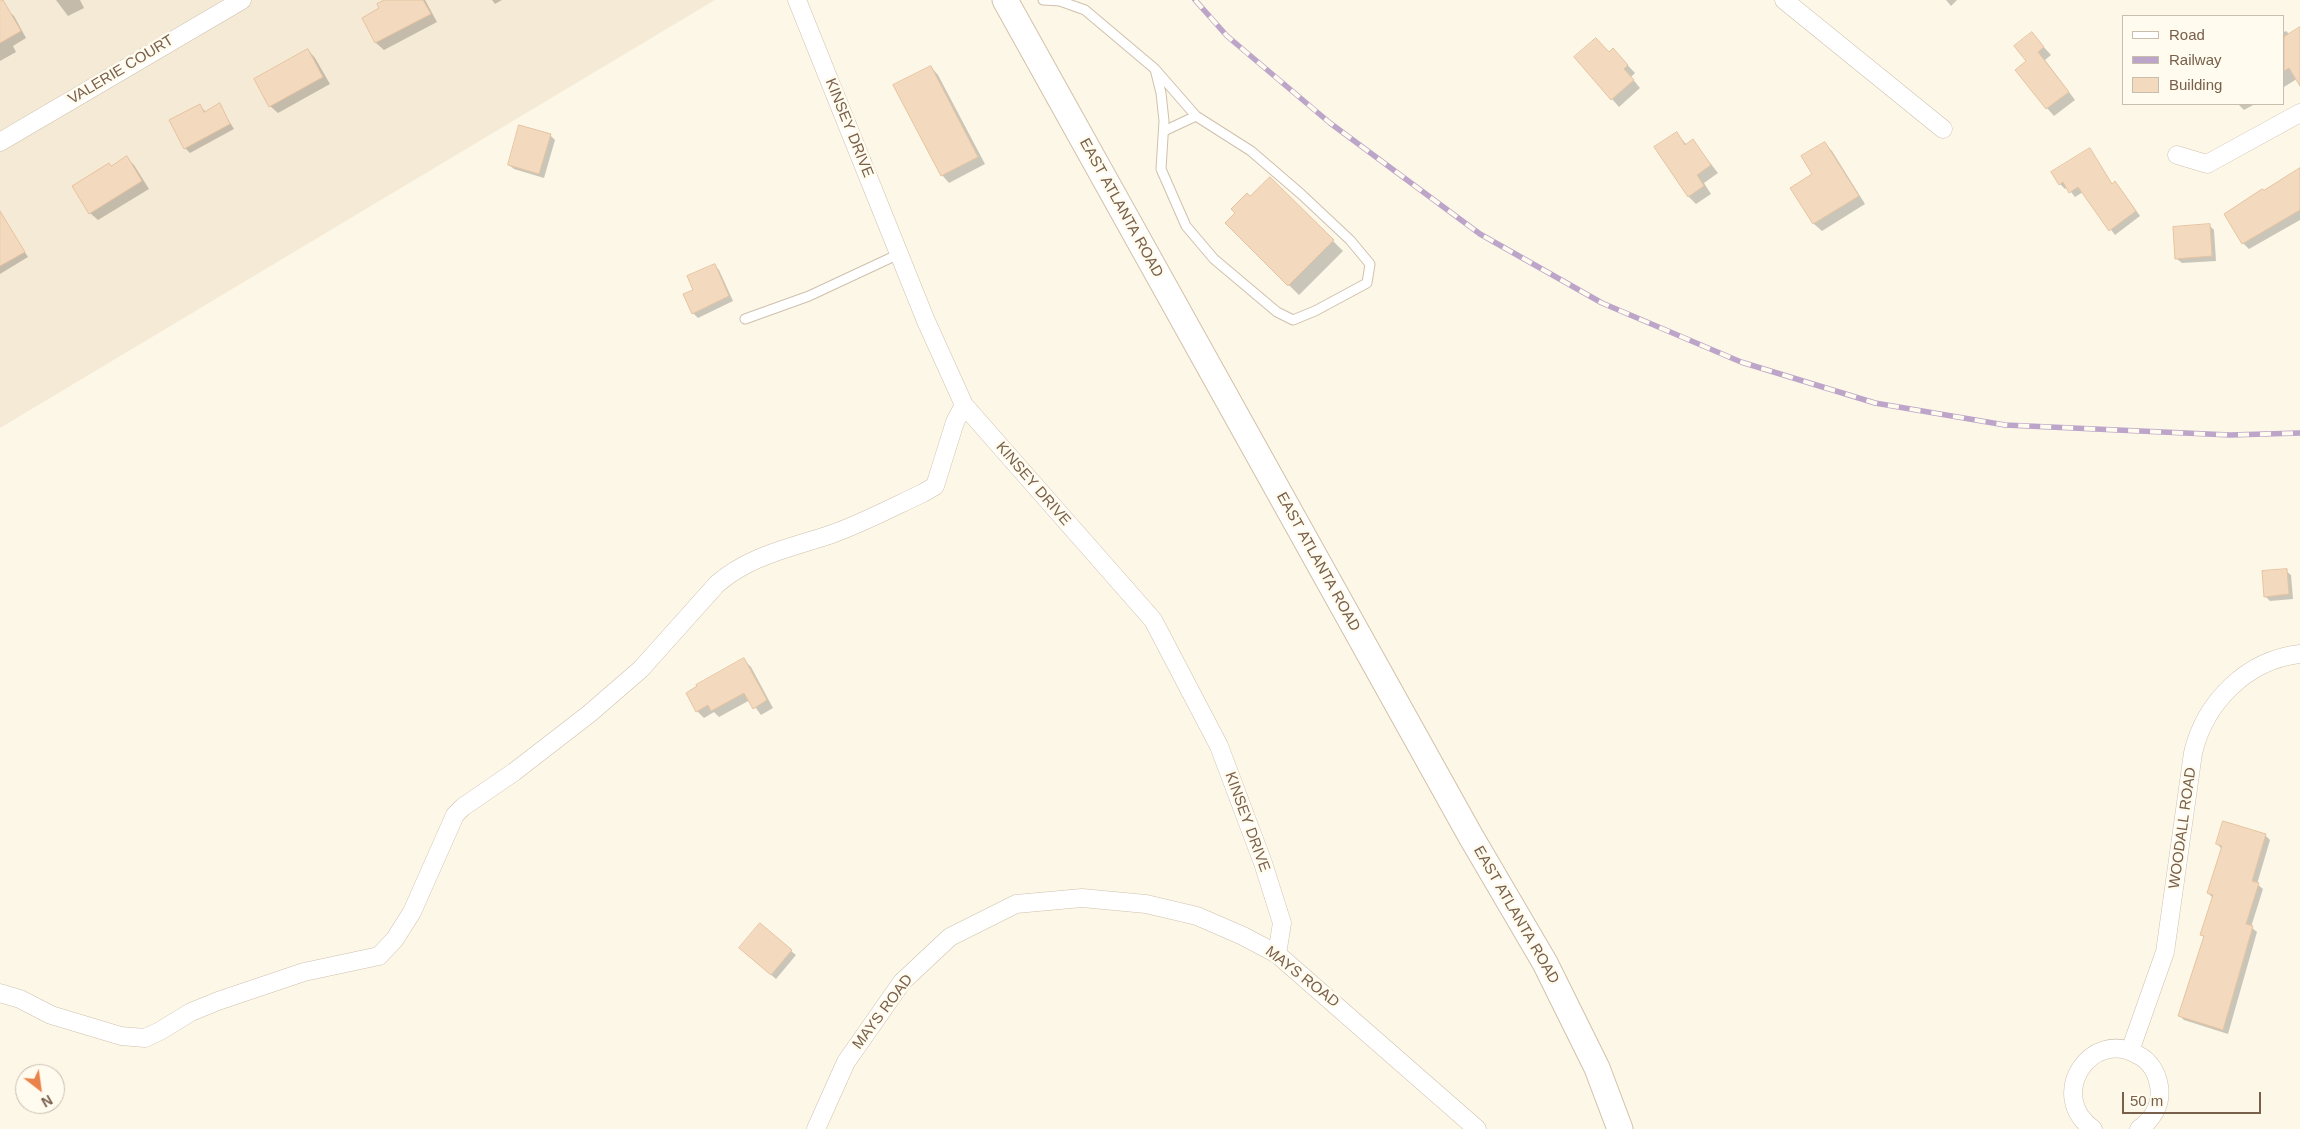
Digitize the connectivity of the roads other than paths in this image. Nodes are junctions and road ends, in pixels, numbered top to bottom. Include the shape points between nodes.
1 (242, 0) edge
2 (797, 0) edge
3 (1005, 0) edge
4 (1043, 0) edge
5 (1784, 0) edge
6 (1155, 69) junction
7 (2300, 113) edge
8 (1196, 116) junction
9 (1943, 129) dead end
10 (1164, 131) junction
11 (0, 142) edge
12 (2177, 155) dead end
13 (899, 254) junction
14 (745, 319) dead end
15 (964, 406) junction
16 (2300, 654) edge
17 (1277, 954) junction
18 (0, 993) edge
19 (2130, 1051) junction
20 (816, 1129) edge
21 (1477, 1129) edge
22 (1620, 1129) edge
23 (2093, 1129) edge
24 (2139, 1129) edge

1 - 11 street, VALERIE COURT
2 - 13 street, KINSEY DRIVE
3 - 22 street, EAST ATLANTA ROAD via 1544,963 1596,1068
4 - 6 lane via 1060,1 1085,10
5 - 9 street
6 - 8 lane
6 - 10 lane
7 - 12 street via 2207,164
8 - 10 lane
8 - 10 lane via 1251,151 1350,240 1370,264 1367,283 1293,320 1277,312 1214,259 1186,226 1162,169
13 - 14 lane via 810,296
13 - 15 street, KINSEY DRIVE
15 - 17 street, KINSEY DRIVE via 1153,620 1219,746 1263,863 1282,923
15 - 18 street via 955,422 935,486 833,533 752,560 729,573 641,669 589,714 463,807 455,815 412,912 395,939 379,956 304,972 218,1001 145,1038 121,1036 51,1015
16 - 19 street, WOODALL ROAD via 2272,661 2243,676 2217,701 2200,729 2193,753 2165,952
17 - 20 street, MAYS ROAD via 1197,916 1146,904 1082,898 1016,904 950,936 902,982 846,1062
17 - 21 street, MAYS ROAD
19 - 23 street via 2099,1052 2086,1061 2077,1074 2072,1090 2074,1105
19 - 24 street via 2151,1066 2159,1086 2156,1111

